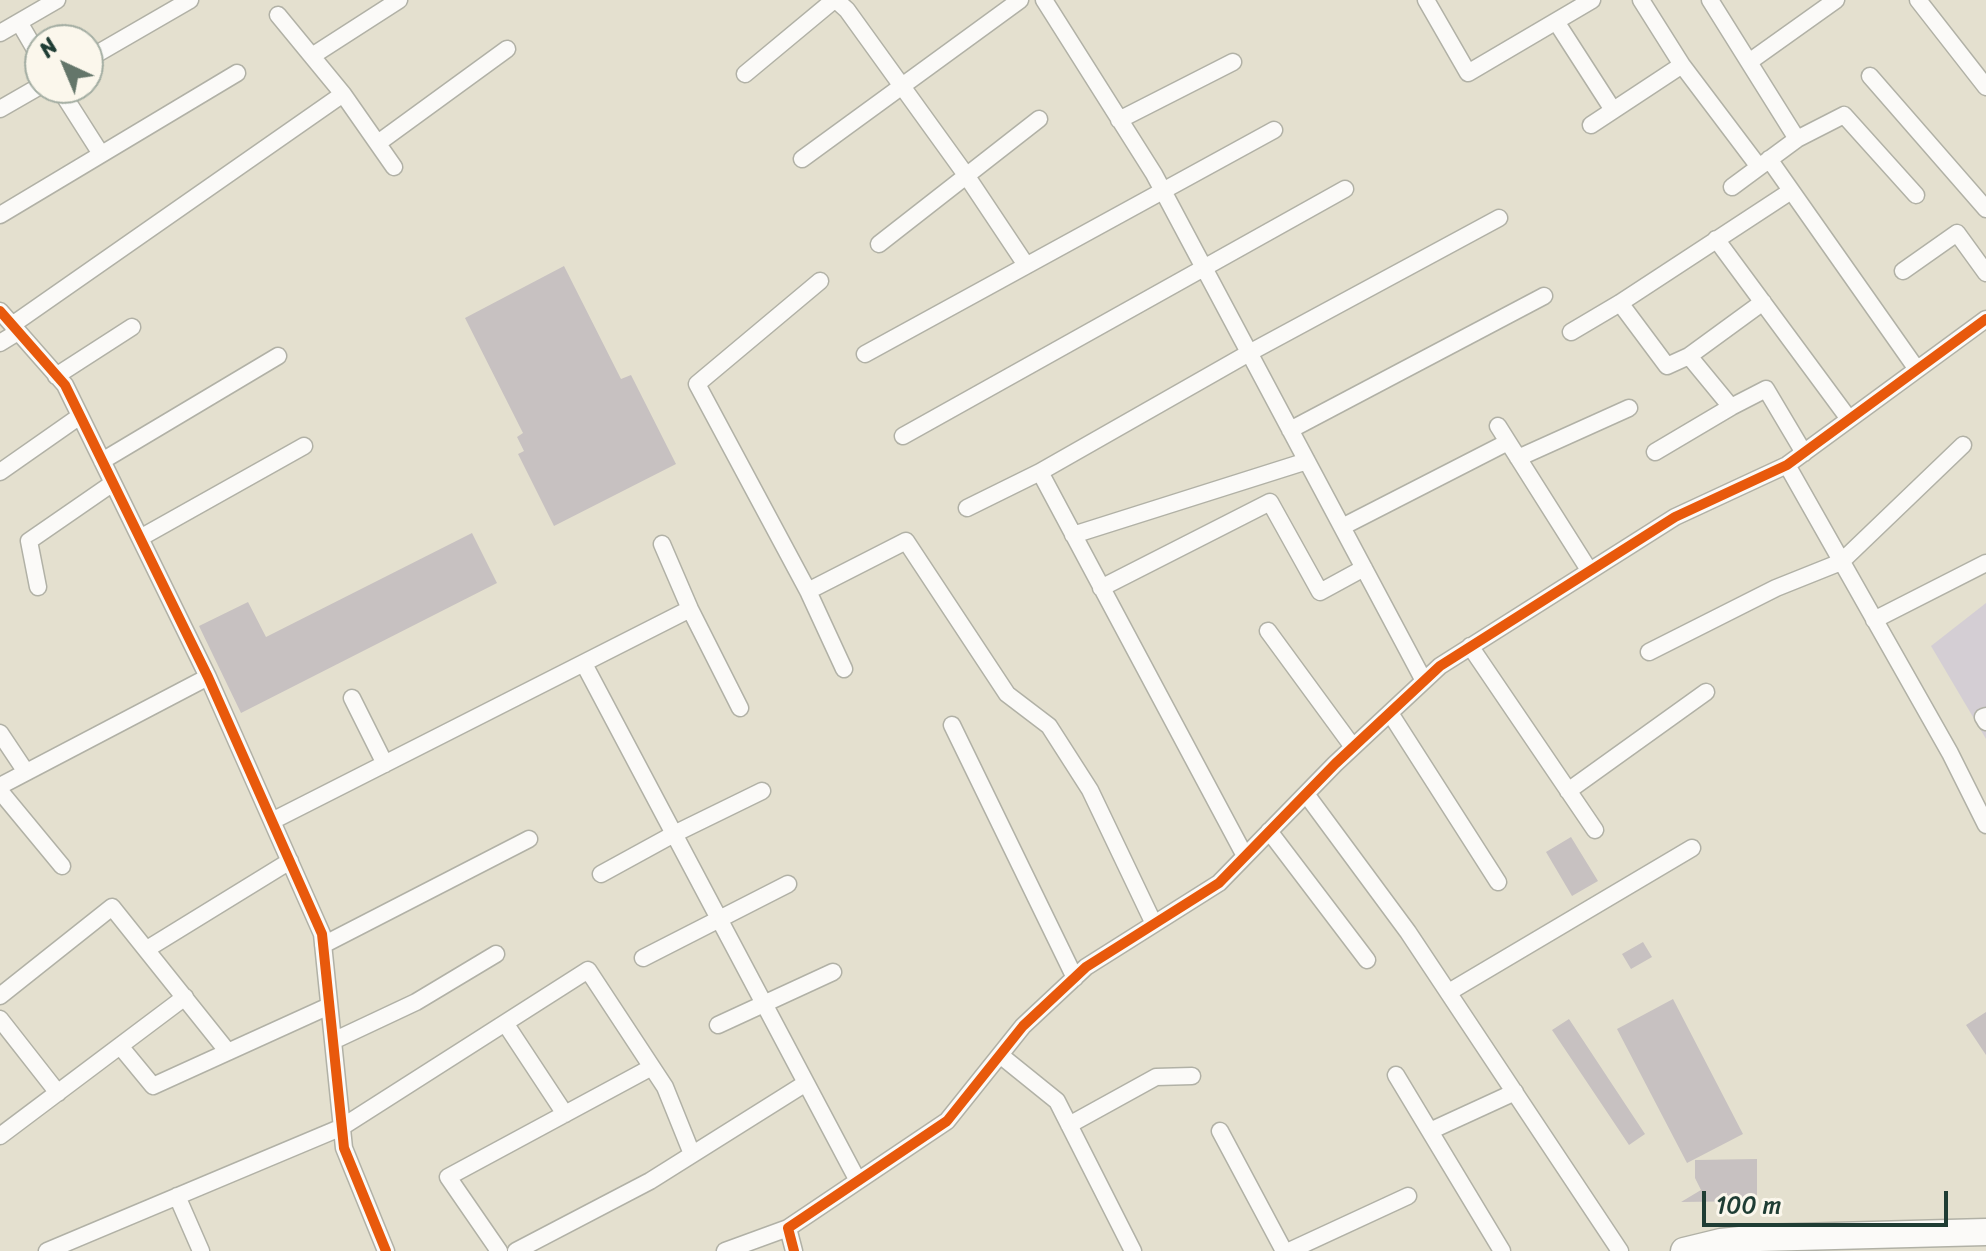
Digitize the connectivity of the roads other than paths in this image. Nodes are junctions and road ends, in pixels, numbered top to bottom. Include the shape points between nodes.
1 (57, 0) edge
2 (190, 0) edge
3 (399, 0) edge
4 (835, 0) edge
5 (1020, 0) edge
6 (1044, 0) edge
7 (1426, 0) edge
8 (1592, 0) edge
9 (1641, 0) edge
10 (1710, 0) edge
11 (1836, 0) edge
12 (1918, 0) edge
13 (278, 15) dead end
14 (19, 22) junction
15 (1557, 23) junction
16 (24, 31) edge
17 (0, 33) edge
18 (507, 49) dead end
19 (104, 50) edge
20 (312, 56) junction
21 (1233, 62) dead end
22 (1749, 62) junction
23 (1682, 65) junction
24 (237, 73) dead end
25 (745, 74) dead end
26 (1870, 76) dead end
27 (901, 85) junction
28 (1986, 87) edge
29 (343, 94) junction
30 (24, 95) edge
31 (69, 104) edge
32 (0, 109) edge
33 (1613, 110) junction
34 (1039, 119) dead end
35 (1119, 120) junction
36 (1591, 125) dead end
37 (1274, 130) dead end
38 (1797, 139) junction
39 (378, 143) junction
40 (101, 154) junction
41 (802, 159) dead end
42 (1764, 163) junction
43 (394, 167) dead end
44 (966, 175) junction
45 (1732, 187) dead end
46 (1345, 189) dead end
47 (1162, 191) junction
48 (1791, 191) junction
49 (1916, 195) dead end
50 (1986, 209) edge
51 (0, 215) edge
52 (1499, 218) dead end
53 (1716, 239) junction
54 (879, 244) dead end
55 (1026, 265) junction
56 (1204, 269) junction
57 (1903, 271) dead end
58 (1986, 273) edge
59 (820, 281) dead end
60 (1544, 296) dead end
61 (1763, 302) junction
62 (1620, 303) junction
63 (0, 311) edge
64 (1986, 319) edge
65 (132, 327) dead end
66 (15, 328) junction
67 (1571, 332) dead end
68 (0, 343) edge
69 (1249, 353) junction
70 (865, 354) dead end
71 (278, 356) dead end
72 (1689, 356) junction
73 (1916, 368) junction
74 (56, 376) junction
75 (1731, 407) junction
76 (1629, 408) dead end
77 (80, 416) junction
78 (1849, 419) junction
79 (1498, 426) dead end
80 (1290, 430) junction
81 (903, 436) dead end
82 (1508, 442) junction
83 (1963, 445) dead end
84 (304, 446) dead end
85 (1655, 452) dead end
86 (1804, 453) junction
87 (1518, 458) junction
88 (102, 461) junction
89 (1307, 461) junction
90 (1787, 465) junction
91 (0, 472) edge
92 (1040, 472) junction
93 (113, 483) junction
94 (967, 508) dead end
95 (1342, 527) junction
96 (1073, 535) junction
97 (140, 538) junction
98 (662, 544) dead end
99 (1841, 562) junction
100 (1986, 563) edge
101 (1364, 568) junction
102 (1589, 570) junction
103 (38, 587) dead end
104 (1101, 588) junction
105 (808, 591) junction
106 (690, 609) junction
107 (1874, 620) junction
108 (1268, 631) dead end
109 (1470, 646) junction
110 (1649, 652) dead end
111 (584, 664) junction
112 (844, 669) dead end
113 (208, 677) junction
114 (1424, 681) junction
115 (1706, 692) dead end
116 (352, 698) dead end
117 (740, 708) dead end
118 (1390, 713) junction
119 (952, 725) dead end
120 (0, 733) edge
121 (1353, 747) junction
122 (385, 764) junction
123 (26, 772) junction
124 (0, 788) edge
125 (762, 791) dead end
126 (1568, 791) junction
127 (1306, 794) junction
128 (272, 821) junction
129 (1986, 825) edge
130 (1595, 830) dead end
131 (1269, 831) junction
132 (674, 834) junction
133 (529, 839) dead end
134 (1692, 848) dead end
135 (1245, 856) junction
136 (290, 861) junction
137 (62, 866) dead end
138 (601, 874) dead end
139 (1498, 882) dead end
140 (788, 884) dead end
141 (719, 919) junction
142 (1154, 924) junction
143 (323, 945) junction
144 (147, 949) junction
145 (496, 954) dead end
146 (643, 958) dead end
147 (1367, 960) dead end
148 (833, 972) dead end
149 (1075, 978) junction
150 (1449, 992) junction
151 (0, 996) edge
152 (185, 997) junction
153 (765, 1005) junction
154 (329, 1006) junction
155 (0, 1019) edge
156 (505, 1023) junction
157 (718, 1025) dead end
158 (333, 1041) junction
159 (120, 1046) junction
160 (228, 1052) junction
161 (1000, 1055) junction
162 (652, 1067) junction
163 (1396, 1075) dead end
164 (1192, 1076) dead end
165 (806, 1083) junction
166 (1515, 1092) junction
167 (58, 1093) junction
168 (565, 1114) junction
169 (1069, 1125) junction
170 (342, 1127) junction
171 (1220, 1131) dead end
172 (1430, 1131) junction
173 (0, 1136) edge
174 (692, 1154) junction
175 (858, 1181) junction
176 (177, 1196) junction
177 (1408, 1196) dead end
178 (788, 1228) junction
179 (1986, 1232) edge
180 (1986, 1250) edge
181 (47, 1251) edge
182 (201, 1251) edge
183 (386, 1251) edge
184 (499, 1251) edge
185 (516, 1251) edge
186 (725, 1251) edge
187 (794, 1251) edge
188 (1133, 1251) edge
189 (1287, 1251) edge
190 (1502, 1251) edge
191 (1620, 1251) edge
192 (1684, 1251) edge
193 (1975, 1251) edge

1 - 14 street
2 - 19 street
3 - 20 street
4 - 25 street
4 - 27 street
5 - 27 street
6 - 35 street
7 - 15 street via 1468,73
8 - 15 street
9 - 23 street
10 - 22 street
11 - 22 street
12 - 28 street
13 - 20 street
14 - 16 street
14 - 17 street
15 - 33 street
18 - 39 street
20 - 29 street
21 - 35 street
22 - 38 street
23 - 33 street
23 - 42 street
24 - 40 street
26 - 50 street
27 - 41 street
27 - 44 street
29 - 39 street
29 - 66 street
30 - 32 street
31 - 40 street
33 - 36 street
34 - 44 street
35 - 47 street
37 - 47 street
38 - 42 street
38 - 49 street via 1844,115
39 - 43 street
40 - 51 street
42 - 45 street
42 - 48 street
44 - 54 street
44 - 55 street
46 - 56 street
47 - 55 street
47 - 56 street
48 - 53 street
48 - 73 street
52 - 69 street
53 - 61 street
53 - 62 street
55 - 70 street
56 - 69 street
56 - 81 street
57 - 58 street via 1957,233
59 - 105 street via 697,384
60 - 80 street
61 - 72 street
61 - 78 street
62 - 67 street
62 - 72 street via 1667,366
63 - 66 street
64 - 73 street
65 - 74 street
66 - 68 street
66 - 74 street
69 - 80 street
69 - 92 street
71 - 88 street
72 - 75 street
73 - 78 street
74 - 77 street
75 - 85 street
75 - 86 street via 1766,389
76 - 87 street
77 - 88 street
77 - 91 street
78 - 86 street
79 - 82 street
80 - 89 street
82 - 87 street
82 - 95 street
83 - 99 street
84 - 97 street
86 - 90 street
87 - 102 street
88 - 93 street
89 - 95 street
89 - 96 street
90 - 99 street
90 - 102 street via 1675,517
92 - 94 street
92 - 96 street
93 - 97 street
93 - 103 street via 29,541
95 - 101 street
96 - 104 street
97 - 113 street
98 - 106 street
99 - 107 street
99 - 110 street via 1776,588
100 - 107 street
101 - 104 street via 1320,592 1270,502
101 - 114 street
102 - 109 street
104 - 135 street
105 - 112 street
105 - 142 street via 906,541 1007,694 1049,726 1090,790
106 - 111 street
106 - 117 street
107 - 129 street
108 - 121 street
109 - 114 street
109 - 126 street
111 - 122 street
111 - 132 street
113 - 123 street
113 - 128 street
114 - 118 street
115 - 126 street
116 - 122 street
118 - 121 street
118 - 139 street
119 - 149 street
120 - 123 street
121 - 127 street
122 - 128 street
123 - 124 street
124 - 137 street
125 - 132 street
126 - 130 street
127 - 131 street
127 - 150 street
128 - 136 street
131 - 135 street
131 - 147 street
132 - 138 street
132 - 141 street
133 - 143 street
134 - 150 street
135 - 142 street via 1219,883
136 - 143 street
136 - 144 street
140 - 141 street
141 - 146 street
141 - 153 street
142 - 149 street
143 - 154 street
144 - 151 street via 112,907
144 - 152 street
145 - 158 street via 416,1002
148 - 153 street
149 - 161 street
150 - 166 street
152 - 159 street
152 - 160 street
153 - 157 street
153 - 165 street
154 - 158 street
154 - 160 street
155 - 167 street
156 - 162 street via 588,970
156 - 168 street
156 - 170 street
158 - 170 street
159 - 160 street via 153,1086
159 - 167 street
161 - 169 street via 1057,1101
161 - 175 street via 947,1121
162 - 168 street
162 - 174 street
163 - 172 street
164 - 169 street via 1156,1077
165 - 174 street
165 - 175 street
166 - 172 street
166 - 191 street
167 - 173 street
168 - 184 street via 448,1177
169 - 188 street
170 - 176 street
170 - 183 street via 344,1148
171 - 189 street
172 - 190 street
174 - 185 street
175 - 178 street
176 - 181 street
176 - 182 street
177 - 189 street
178 - 186 street
178 - 187 street
179 - 192 main road via 1759,1238
180 - 193 main road

